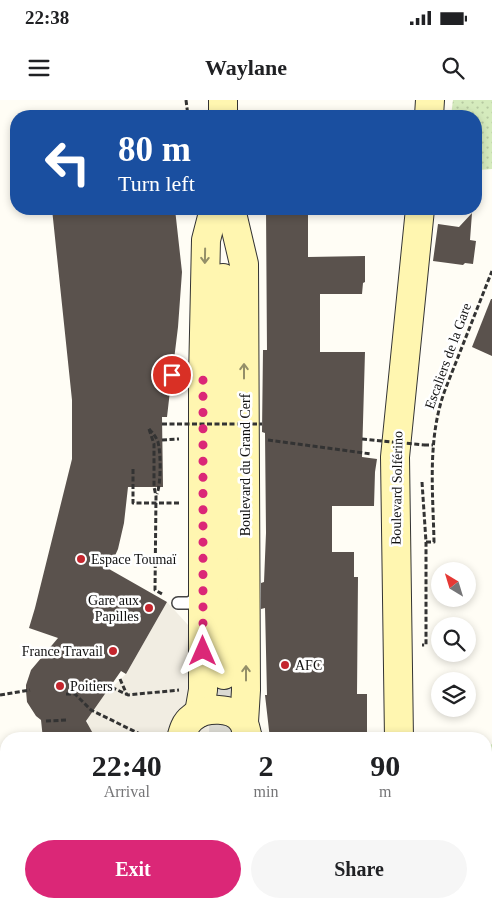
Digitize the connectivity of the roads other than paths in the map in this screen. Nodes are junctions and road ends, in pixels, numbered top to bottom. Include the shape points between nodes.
1 (212, 215) edge
2 (223, 215) edge
3 (232, 215) edge
4 (419, 215) edge
5 (172, 375) dead end
6 (203, 379) junction
7 (224, 675) tunnel mouth
8 (199, 713) junction
9 (246, 730) edge
10 (183, 732) edge
11 (399, 732) edge

1 -> 6 street via 206,240
2 - 7 street, Boulevard du Grand Cerf
9 -> 3 street, Boulevard du Grand Cerf via 244,264
4 - 11 street, Boulevard Solférino via 395,457
5 - 6 lane
6 - 8 street via 191,599 204,690
8 - 9 street via 227,711 237,715
8 - 10 street via 184,726

